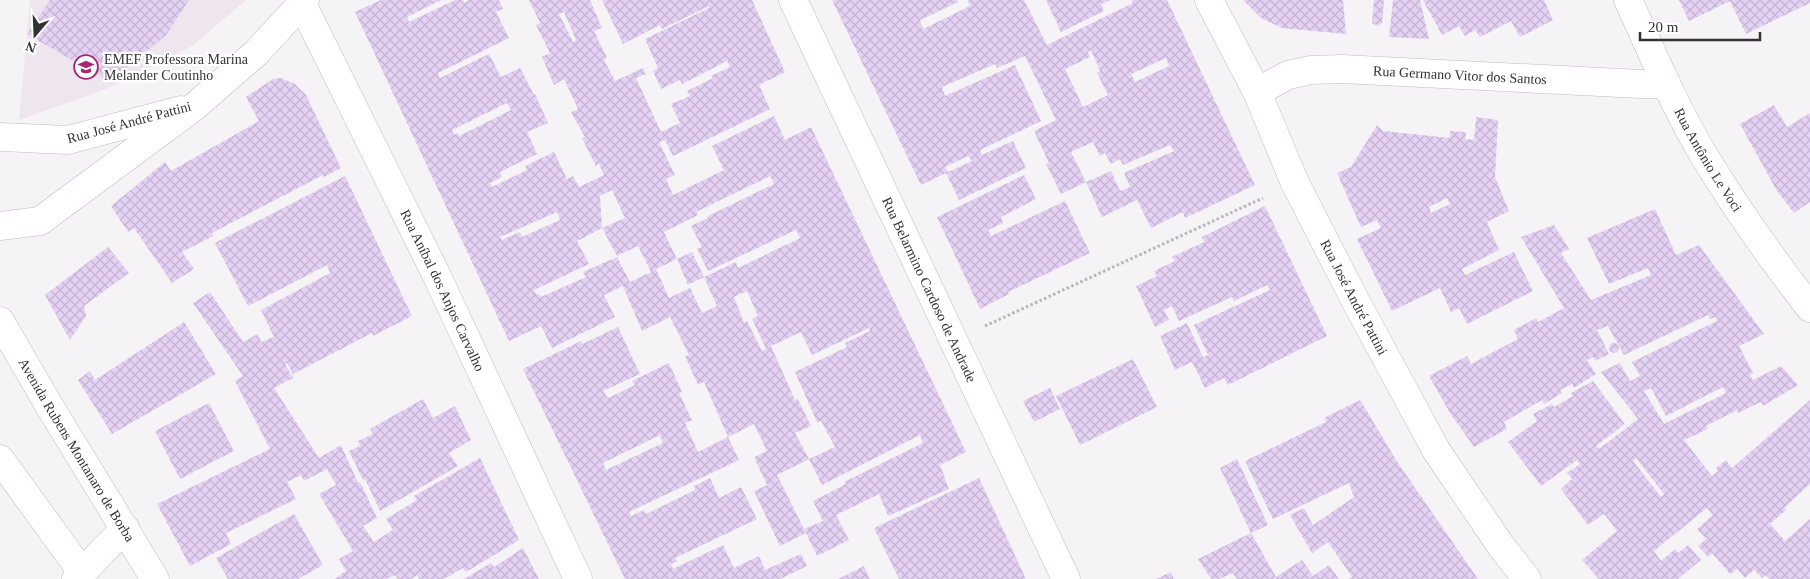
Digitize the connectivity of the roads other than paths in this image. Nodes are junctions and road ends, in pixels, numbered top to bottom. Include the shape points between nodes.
1 (793, 0) edge
2 (1209, 0) edge
3 (1628, 0) edge
4 (303, 2) edge
5 (1666, 84) junction
6 (1257, 92) junction
7 (194, 107) junction
8 (0, 137) edge
9 (0, 226) edge
10 (1810, 308) edge
11 (0, 321) edge
12 (0, 459) edge
13 (125, 528) junction
14 (79, 575) edge
15 (155, 579) edge
16 (578, 579) edge
17 (1066, 579) edge
18 (1527, 579) edge

1 - 17 street, Rua Belarmino Cardoso de Andrade
2 - 6 street, Rua José André Pattini
3 - 5 street, Rua Antônio Le Voci
4 - 7 street, Rua José André Pattini via 256,53
4 - 16 street, Rua Aníbal dos Anjos Carvalho via 436,274
5 - 6 street, Rua Germano Vitor dos Santos via 1342,69 1288,75
5 - 10 street, Rua Antônio Le Voci via 1704,155 1775,263
6 - 18 street, Rua José André Pattini via 1296,183 1436,450
7 - 8 street, Rua José André Pattini via 68,140
7 - 9 street via 40,222
11 - 13 street, Avenida Rubens Montanaro de Borba
12 - 14 street
13 - 14 street
13 - 15 street, Avenida Rubens Montanaro de Borba

